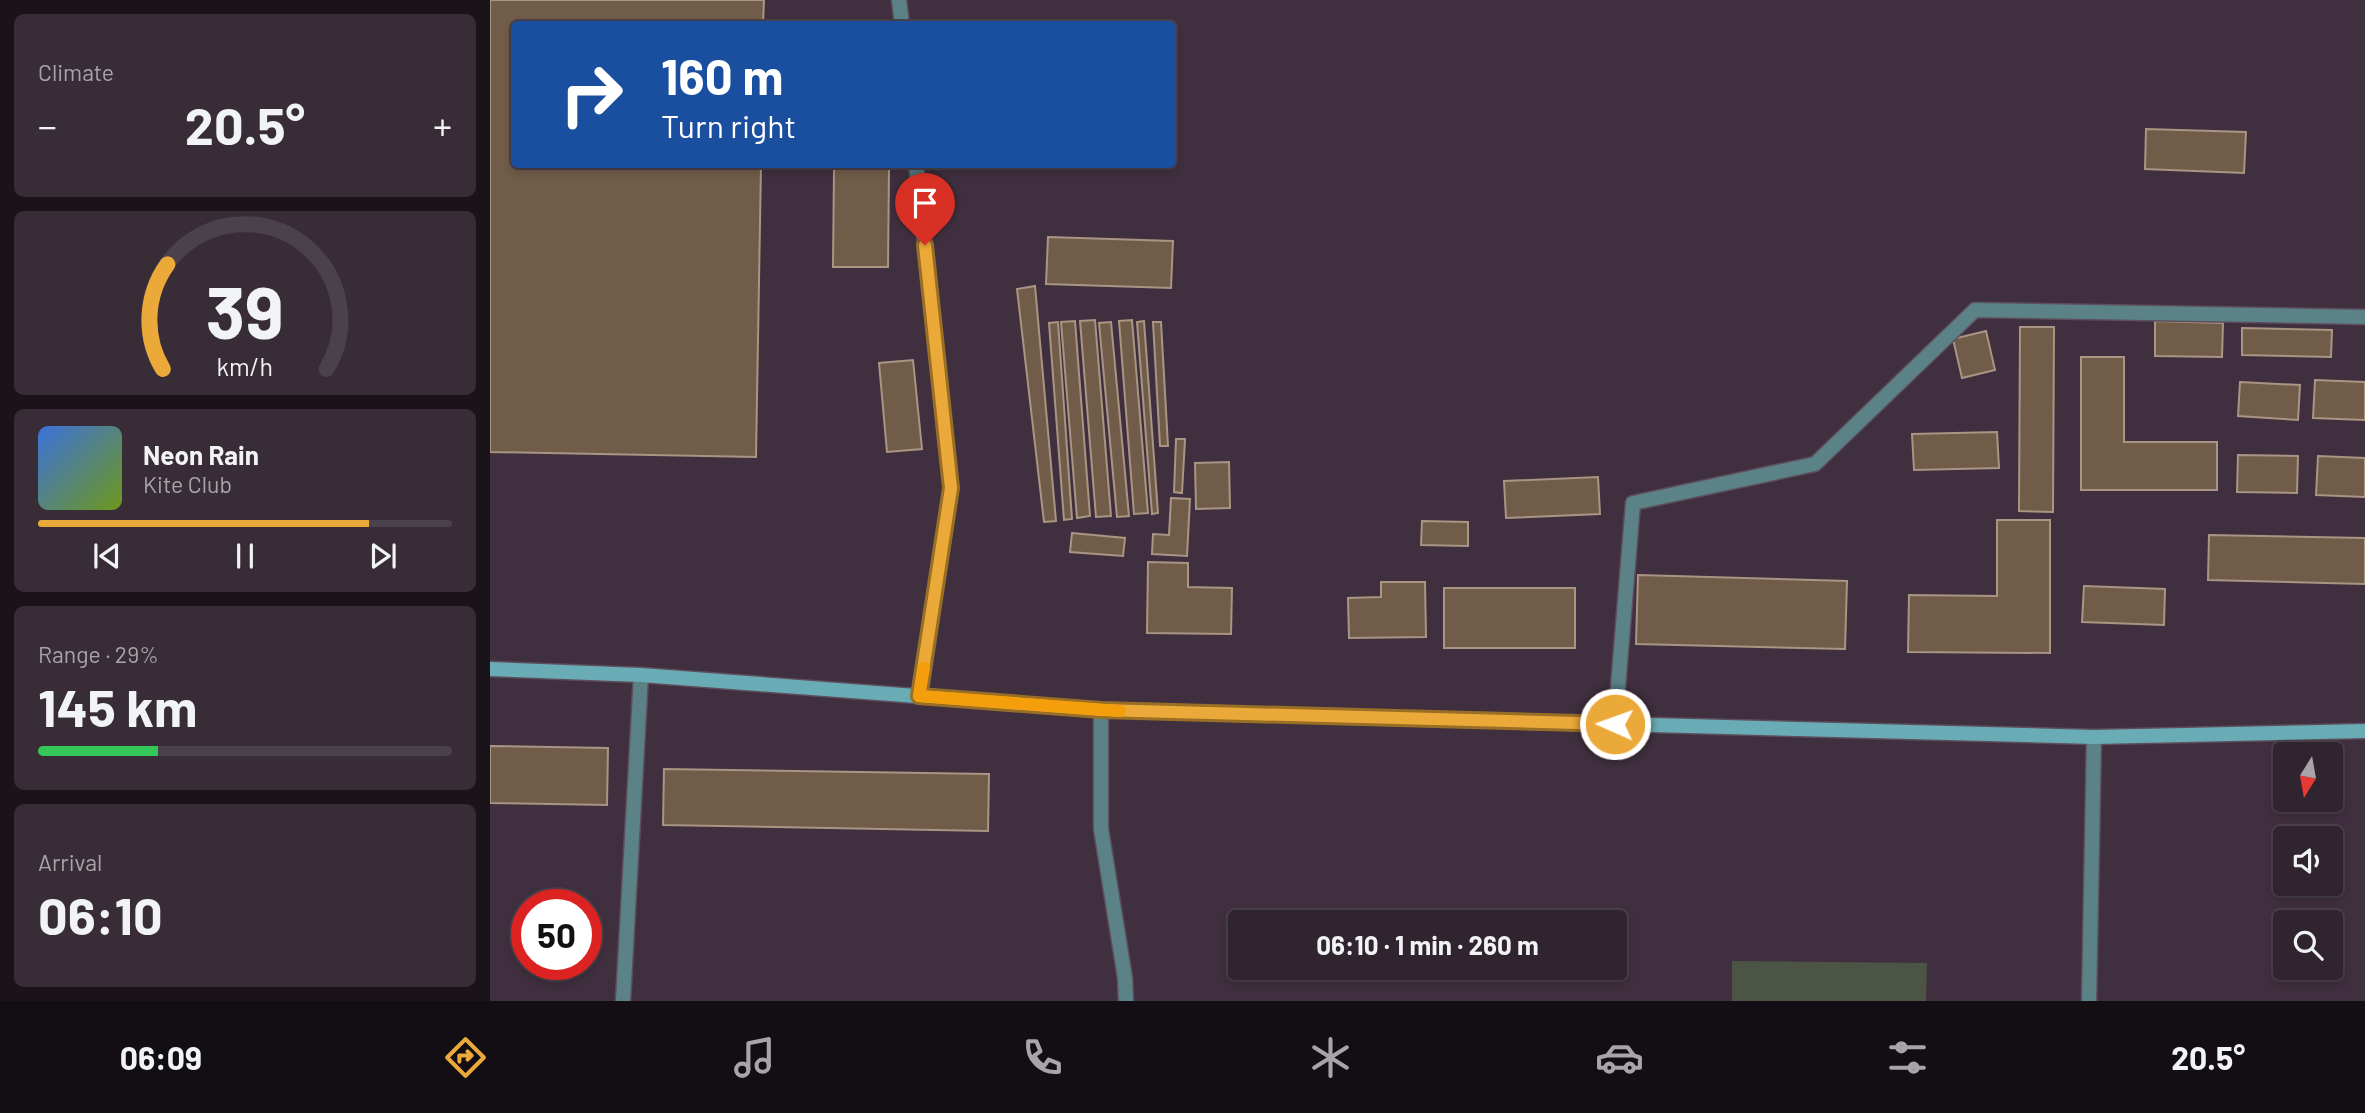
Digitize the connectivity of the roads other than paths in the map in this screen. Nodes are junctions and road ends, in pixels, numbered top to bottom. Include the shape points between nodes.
1 (899, 0) edge
2 (902, 21) edge
3 (916, 168) edge
4 (2365, 317) edge
5 (490, 669) edge
6 (641, 675) junction
7 (919, 696) junction
8 (1101, 710) junction
9 (1615, 724) junction
10 (2365, 731) edge
11 (2094, 737) junction
12 (623, 1001) edge
13 (1126, 1001) edge
14 (2089, 1001) edge

1 - 2 street
3 - 7 street via 951,488
4 - 9 street via 1975,310 1815,464 1633,503
5 - 6 main road
6 - 7 main road
6 - 12 street
7 - 8 main road
8 - 9 main road
8 - 13 street via 1101,830
9 - 11 main road
10 - 11 main road
11 - 14 street

